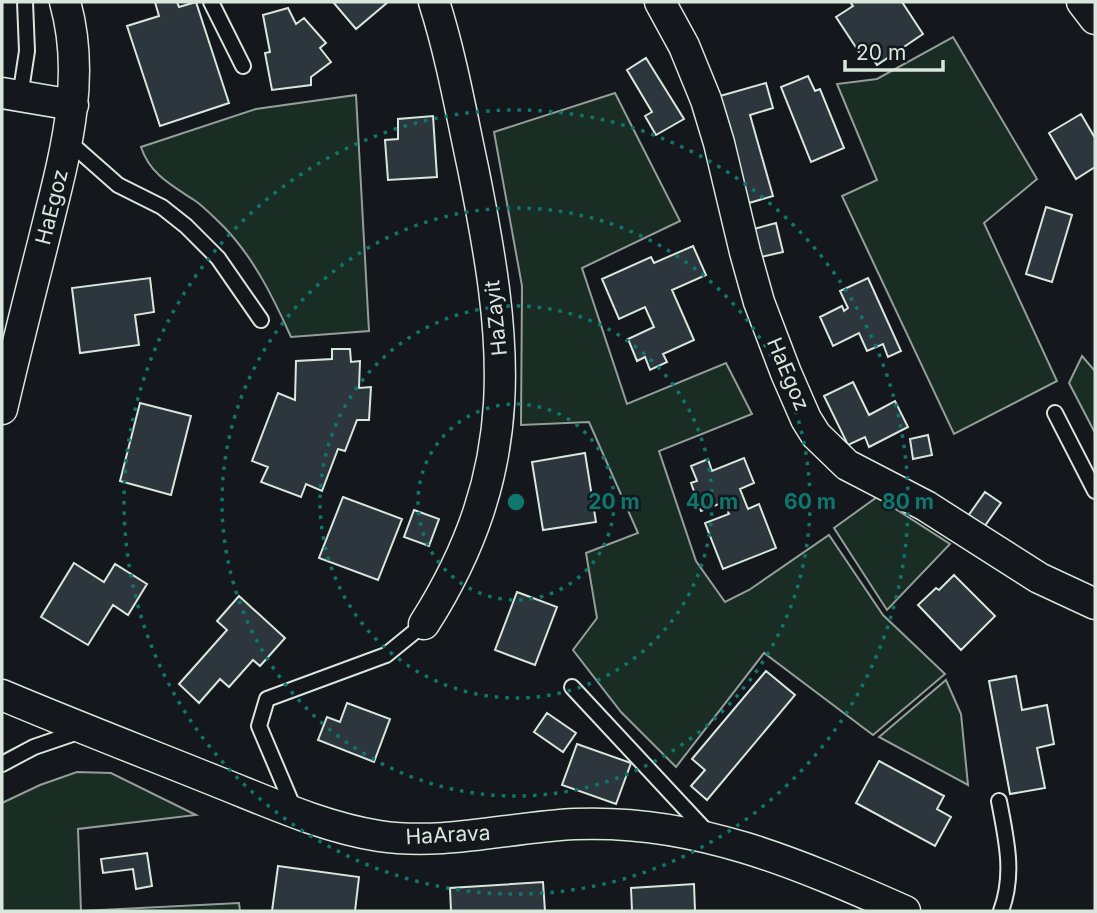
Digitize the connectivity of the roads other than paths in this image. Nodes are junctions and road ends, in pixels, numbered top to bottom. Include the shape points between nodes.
1 (25, 2) edge
2 (65, 2) edge
3 (211, 2) edge
4 (434, 2) edge
5 (660, 2) edge
6 (1082, 2) edge
7 (1095, 19) edge
8 (243, 66) dead end
9 (11, 95) edge
10 (73, 105) junction
11 (67, 140) junction
12 (261, 320) dead end
13 (2, 409) edge
14 (1055, 413) dead end
15 (1095, 491) edge
16 (1095, 604) edge
17 (424, 624) joint
18 (572, 687) dead end
19 (2, 695) edge
20 (86, 730) junction
21 (2, 764) edge
22 (999, 801) dead end
23 (296, 812) junction
24 (712, 837) junction
25 (905, 911) edge
26 (1001, 911) edge

1 - 9 lane via 27,51
2 - 10 street, HaEgoz via 74,42
3 - 8 lane
4 - 17 street, HaZayit via 485,229 498,319 501,385 495,450 482,508 462,558
5 - 16 street, HaEgoz via 706,100 759,302 816,435 847,464 926,506 1040,578
6 - 7 street
9 - 10 street
10 - 11 street, HaEgoz
11 - 12 lane via 118,185 162,207 186,226 218,258
11 - 13 street, HaEgoz
14 - 15 lane
17 - 23 lane via 386,655 267,699 259,726
18 - 24 lane
19 - 20 street, HaArava
20 - 21 lane via 34,747
20 - 23 street, HaArava
22 - 26 lane via 1009,857 1008,894
23 - 24 street, HaArava via 348,829 408,839 573,824 670,829
24 - 25 street, HaArava via 791,862

